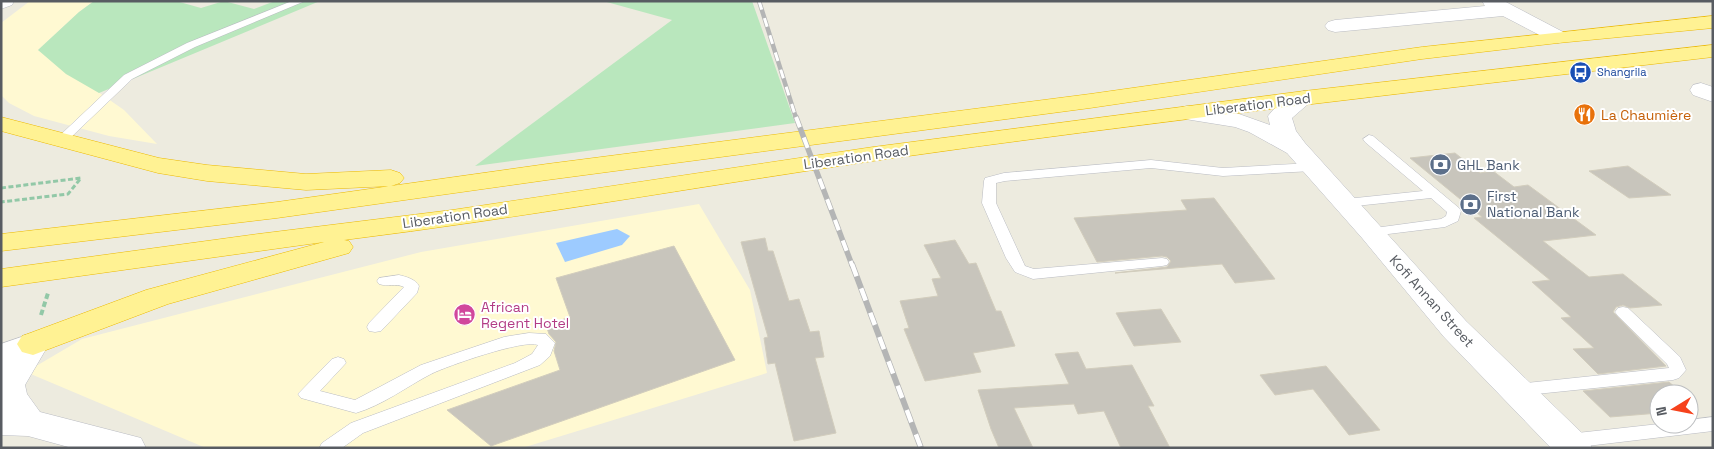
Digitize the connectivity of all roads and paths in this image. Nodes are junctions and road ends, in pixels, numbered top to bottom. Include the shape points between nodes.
1 (6, 1) edge
2 (301, 1) edge
3 (1489, 1) edge
4 (1, 3) edge
5 (1507, 10) junction
6 (1713, 22) edge
7 (1335, 26) dead end
8 (1558, 36) junction
9 (1713, 39) edge
10 (1713, 51) edge
11 (1655, 58) junction
12 (1304, 98) junction
13 (1187, 113) junction
14 (1, 124) edge
15 (1369, 139) dead end
16 (61, 140) junction
17 (1304, 157) junction
18 (547, 172) junction
19 (1, 188) edge
20 (1434, 194) junction
21 (1, 202) edge
22 (1346, 203) junction
23 (452, 218) junction
24 (1, 226) edge
25 (1372, 232) junction
26 (52, 237) junction
27 (1, 243) edge
28 (1162, 262) dead end
29 (8, 279) edge
30 (384, 281) dead end
31 (50, 288) dead end
32 (1623, 312) dead end
33 (375, 327) dead end
34 (33, 344) junction
35 (1, 358) edge
36 (338, 363) dead end
37 (1516, 390) junction
38 (356, 407) junction
39 (15, 422) edge
40 (1713, 424) edge
41 (357, 428) junction
42 (1571, 444) edge
43 (128, 448) edge
44 (328, 448) edge

1 - 4 street
2 - 16 lane via 191,45 128,77
3 - 5 street
5 - 7 street
5 - 8 street
6 - 8 highway, Liberation Road
8 - 18 highway, Liberation Road
9 - 11 highway via 1659,52
10 - 11 highway, Liberation Road
11 - 12 highway, Liberation Road
12 - 13 highway, Liberation Road
12 - 17 street, Kofi Annan Street via 1280,116 1284,132
13 - 17 street, Kofi Annan Street via 1257,127
13 - 23 highway, Liberation Road via 873,154
14 - 16 highway
15 - 20 lane
16 - 18 highway via 158,165 306,182
17 - 22 street, Kofi Annan Street
17 - 28 lane via 1223,172 1152,164 1004,176 990,181 989,203 1020,269 1033,274
18 - 26 highway, Liberation Road via 277,210
19 - 21 path via 81,178 68,194
20 - 22 lane
20 - 25 lane via 1454,211 1453,218 1445,223
22 - 25 street, Kofi Annan Street
23 - 29 highway, Liberation Road via 258,242
23 - 34 highway via 157,297
24 - 26 highway
25 - 37 street, Kofi Annan Street via 1455,329
26 - 27 highway, Liberation Road
30 - 33 lane via 407,281 412,286 410,293
31 - 34 path
32 - 37 lane via 1674,361 1678,370 1673,374
34 - 35 street
34 - 39 street via 8,385
36 - 38 lane via 307,394
37 - 42 street, Kofi Annan Street
38 - 41 lane
38 - 41 lane via 426,369 510,341 540,338 547,343 546,350 538,358 521,367
39 - 43 street
40 - 42 lane
41 - 44 lane

